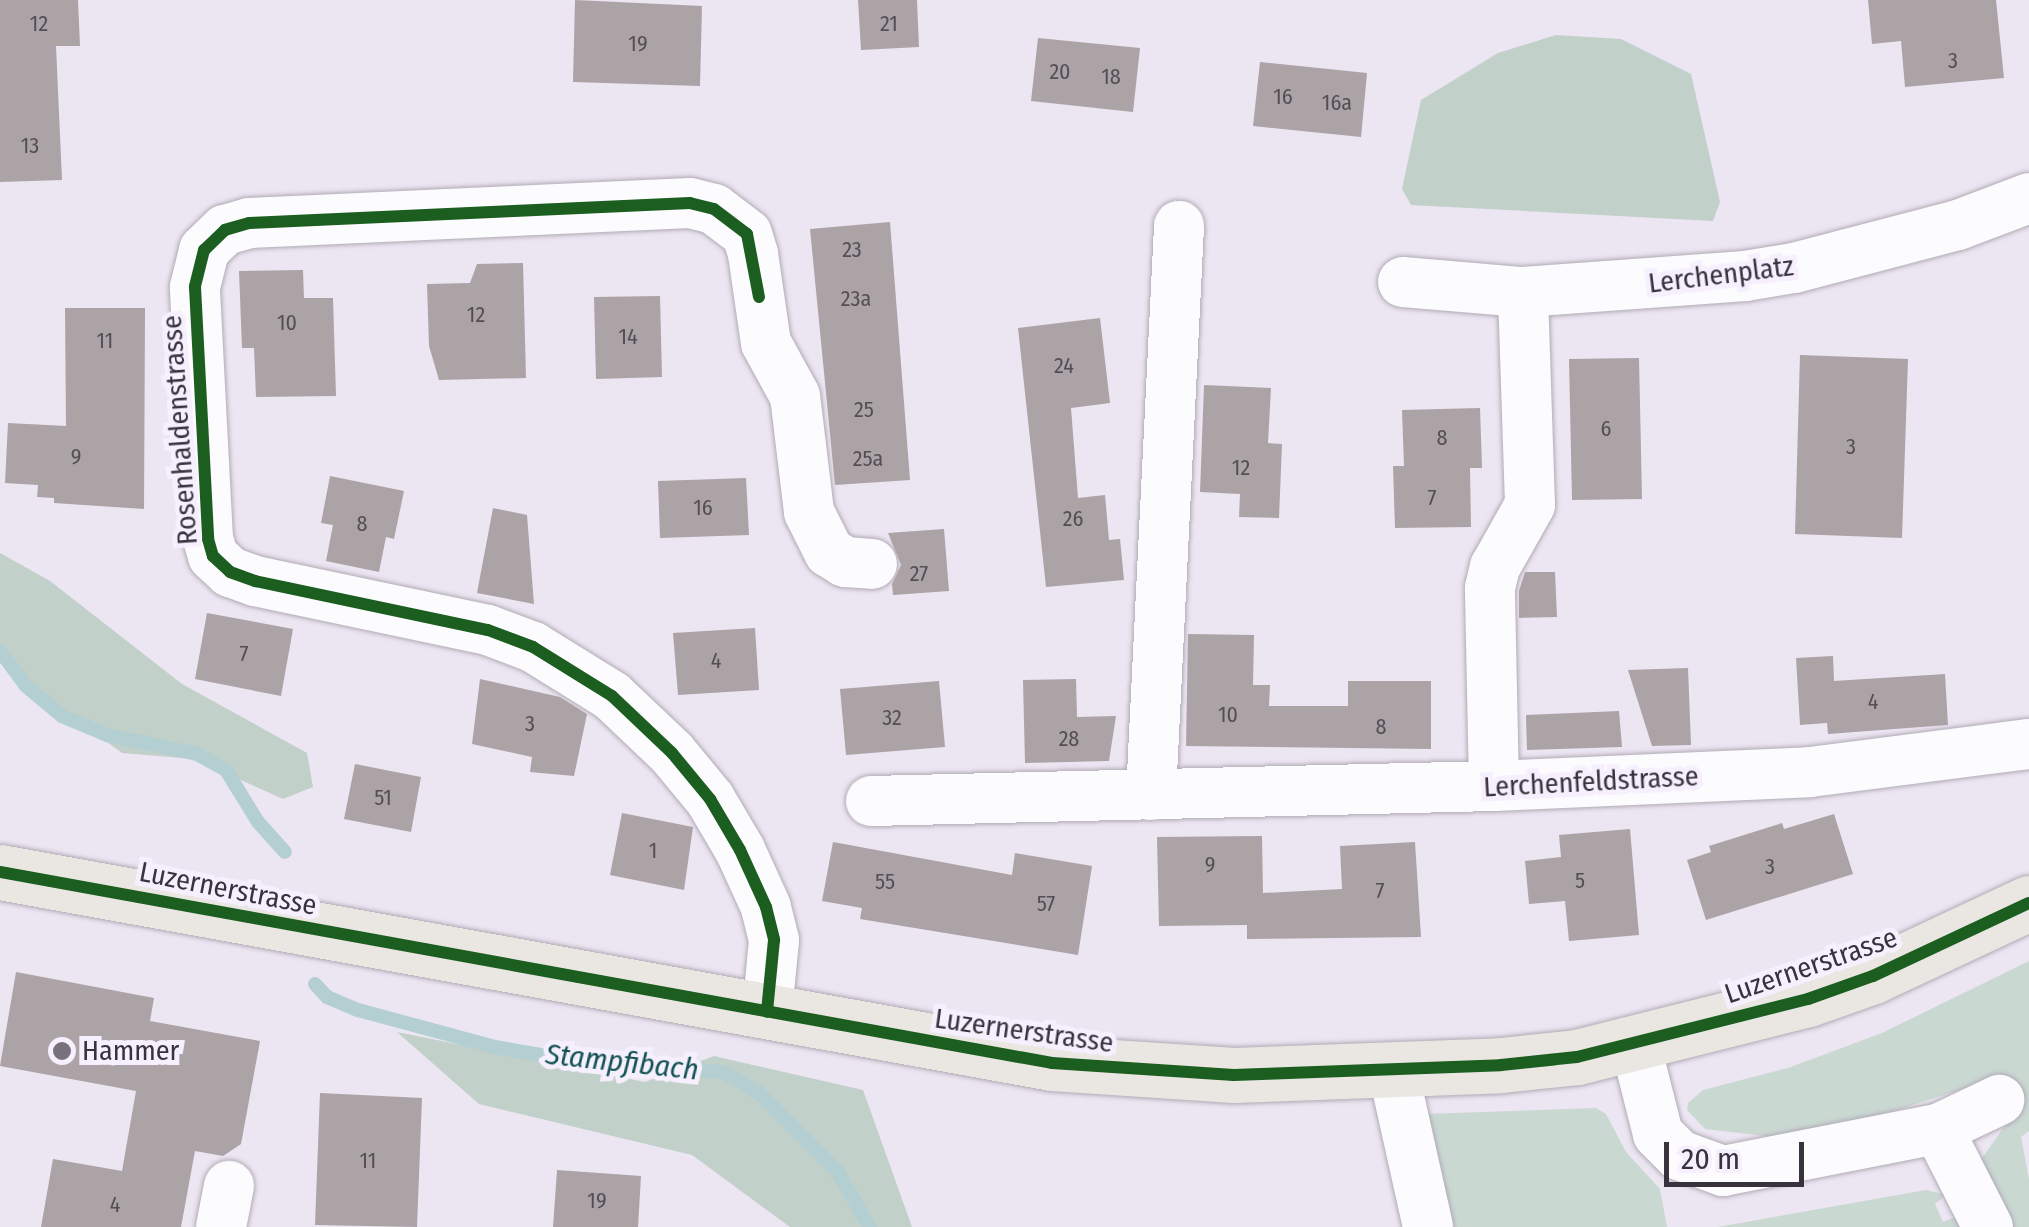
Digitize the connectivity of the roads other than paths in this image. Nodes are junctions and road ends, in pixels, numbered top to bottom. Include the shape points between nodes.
1 (2029, 198) edge
2 (1178, 226) dead end
3 (1403, 282) dead end
4 (1524, 292) junction
5 (872, 564) dead end
6 (2029, 744) edge
7 (1494, 786) junction
8 (1151, 795) junction
9 (871, 801) dead end
10 (0, 872) edge
11 (2029, 903) edge
12 (767, 1012) junction
13 (1635, 1043) junction
14 (1393, 1070) junction
15 (2000, 1100) dead end
16 (1938, 1128) junction
17 (1428, 1227) edge
18 (1988, 1227) edge

1 - 4 street, Lerchenplatz via 1958,225 1794,268
2 - 8 street
3 - 4 street, Lerchenplatz
4 - 7 street via 1530,505 1495,566 1490,588
5 - 12 street, Rosenhaldenstrasse via 846,562 829,552 809,512 795,396 766,343 747,234 714,209 690,203 249,223 224,230 204,250 195,287 213,556 230,572 255,581 488,630 533,648 612,696 710,799 740,850 774,940
6 - 7 street, Lerchenfeldstrasse via 1810,772
7 - 8 street, Lerchenfeldstrasse
8 - 9 street, Lerchenfeldstrasse
10 - 12 main road, Luzernerstrasse
11 - 13 main road, Luzernerstrasse via 1808,1000
12 - 14 main road, Luzernerstrasse via 1070,1065 1234,1075
13 - 14 main road, Luzernerstrasse via 1577,1057
13 - 16 street via 1658,1134 1680,1156 1724,1171
14 - 17 street
15 - 16 street
16 - 18 street

